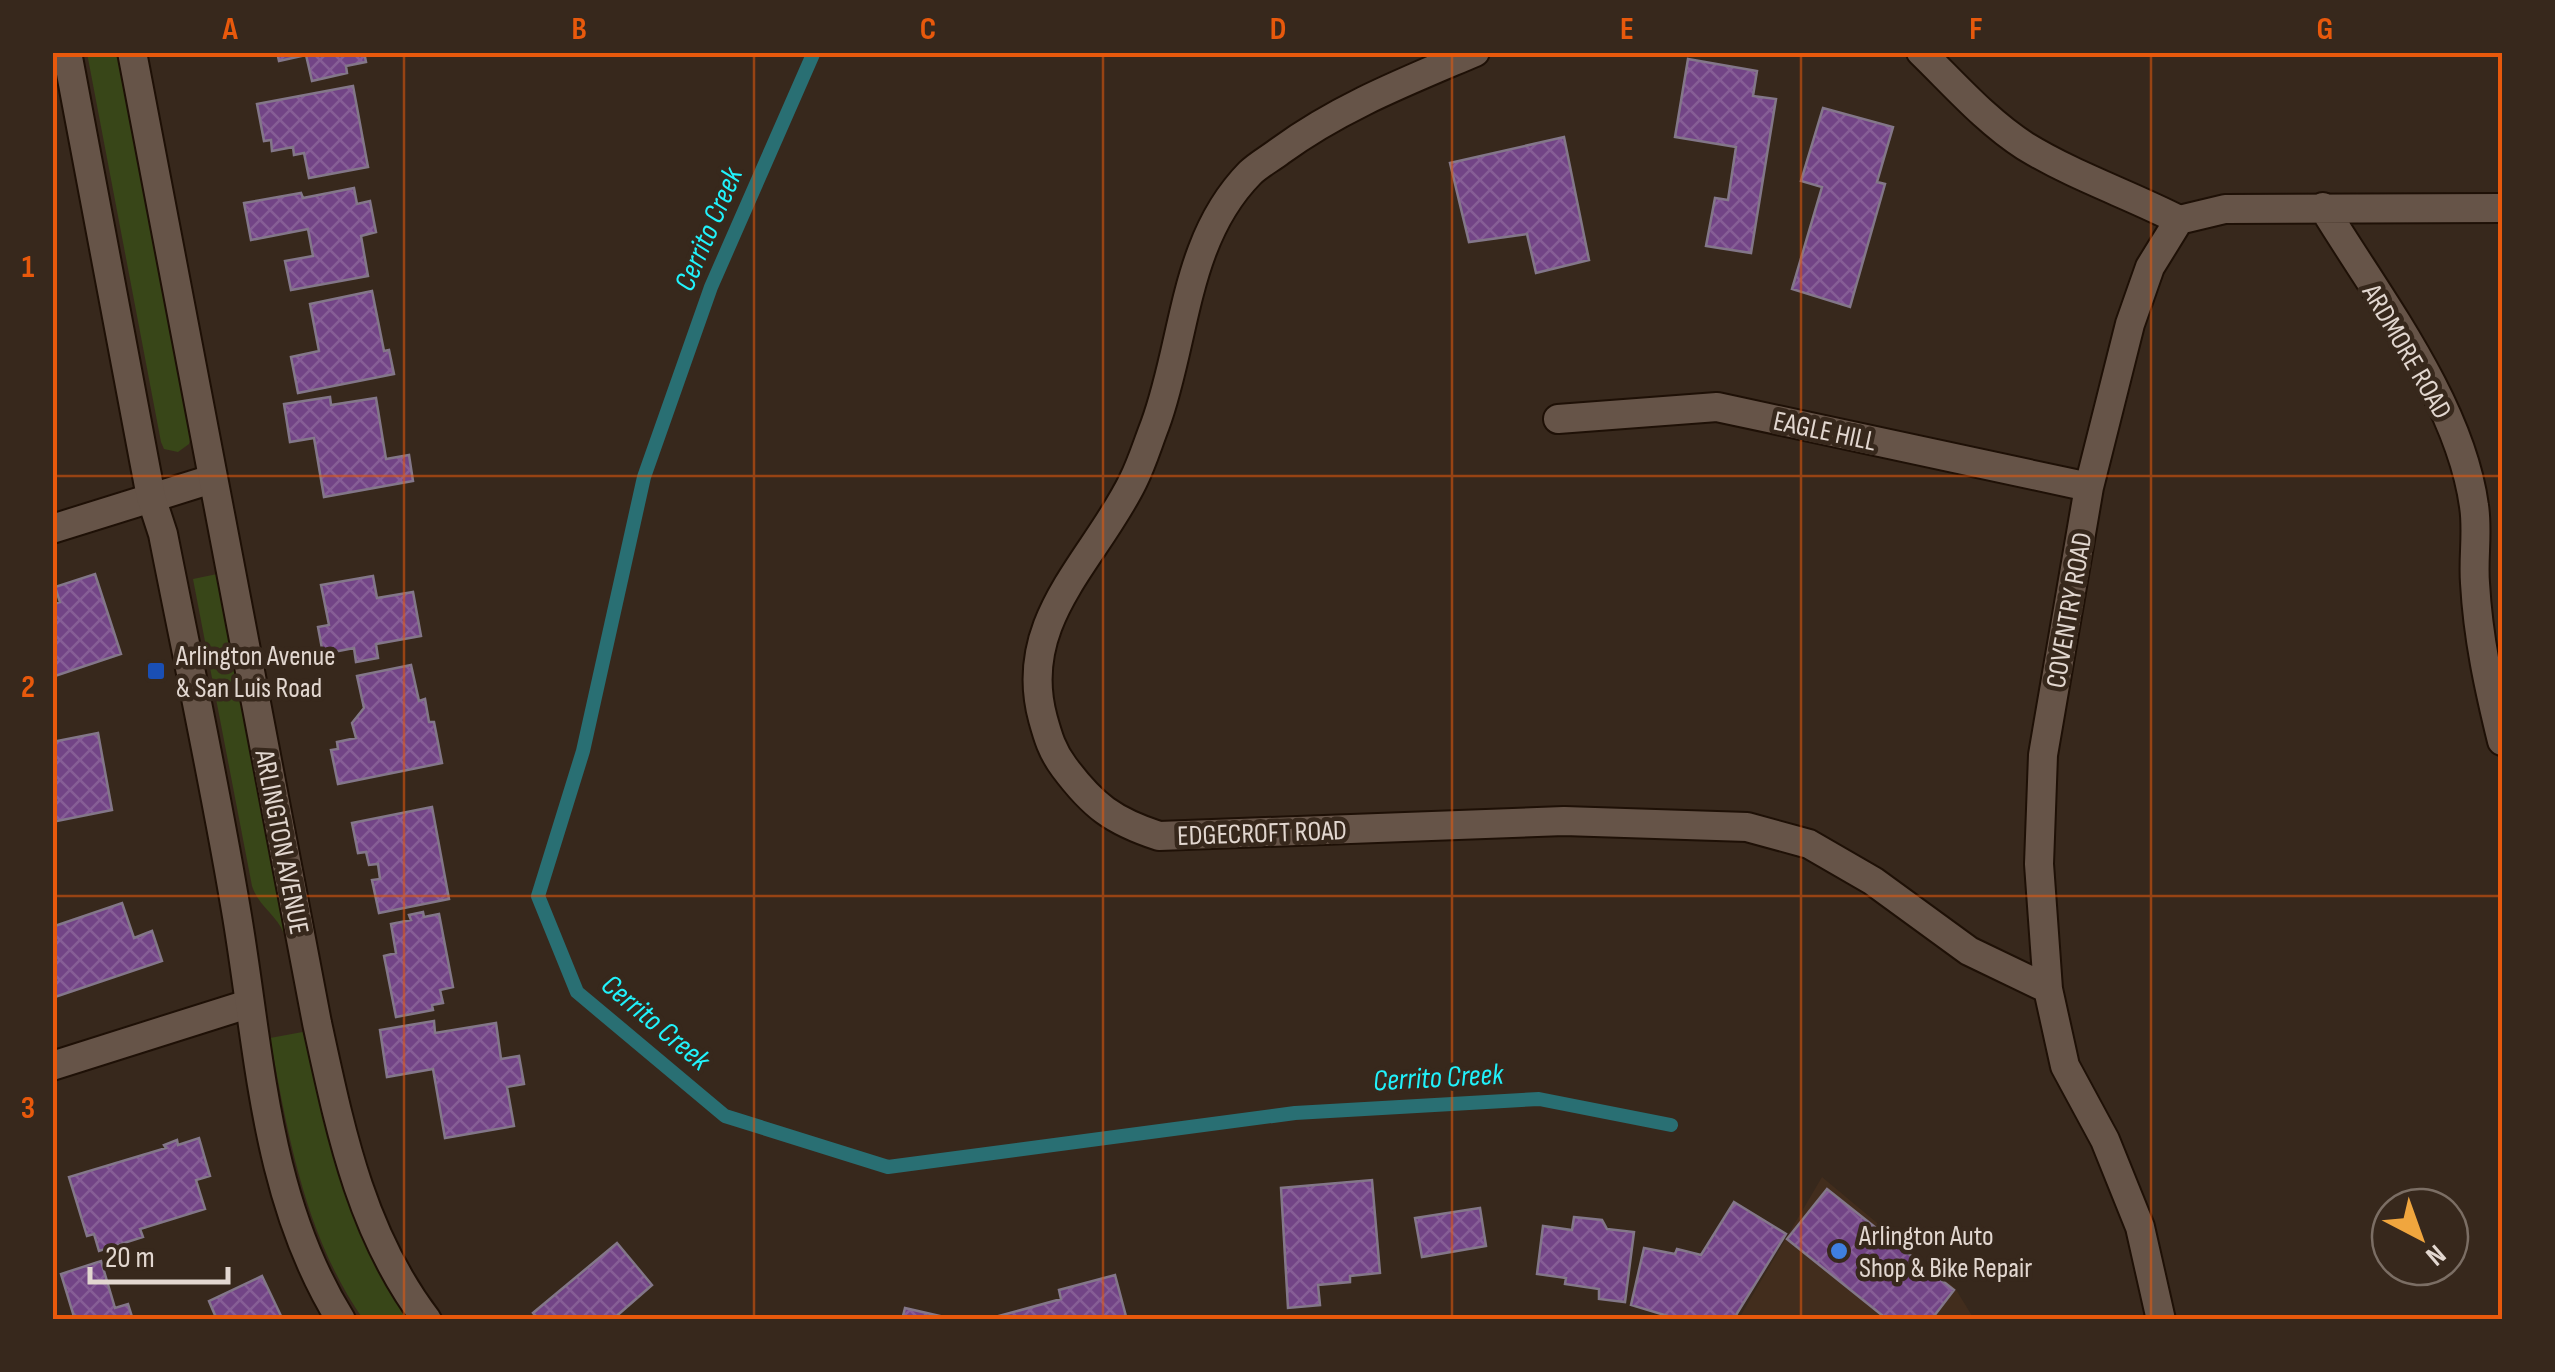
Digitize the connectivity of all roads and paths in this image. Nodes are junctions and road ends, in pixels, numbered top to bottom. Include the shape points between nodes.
1 (67, 52) edge
2 (132, 52) edge
3 (1475, 52) edge
4 (1921, 52) edge
5 (2323, 207) junction
6 (2502, 208) edge
7 (2179, 220) junction
8 (1558, 419) dead end
9 (212, 478) junction
10 (2089, 487) junction
11 (152, 497) junction
12 (52, 529) edge
13 (2502, 741) edge
14 (2048, 989) junction
15 (248, 1004) junction
16 (52, 1066) edge
17 (341, 1320) edge
18 (427, 1320) edge
19 (2162, 1320) edge

1 - 11 street
2 - 9 street, ARLINGTON AVENUE
3 - 14 street, EDGECROFT ROAD via 1309,130 1250,173 1216,219 1133,482 1060,596 1039,647 1036,695 1052,750 1080,789 1121,824 1159,836 1564,820 1746,827 1809,844 1969,950
4 - 7 street via 2021,144
5 - 6 street
5 - 7 street via 2226,210
5 - 13 street, ARDMORE ROAD via 2438,394 2458,444 2474,507 2482,663
7 - 10 street, COVENTRY ROAD via 2150,267 2130,324
8 - 10 street, EAGLE HILL via 1718,408
9 - 11 street
9 - 18 street, ARLINGTON AVENUE via 345,1149 384,1252
10 - 14 street, COVENTRY ROAD via 2043,755 2038,864
11 - 12 street
11 - 15 street via 237,918
14 - 19 street, COVENTRY ROAD via 2065,1066 2105,1140 2140,1227
15 - 16 street
15 - 17 street via 295,1224

